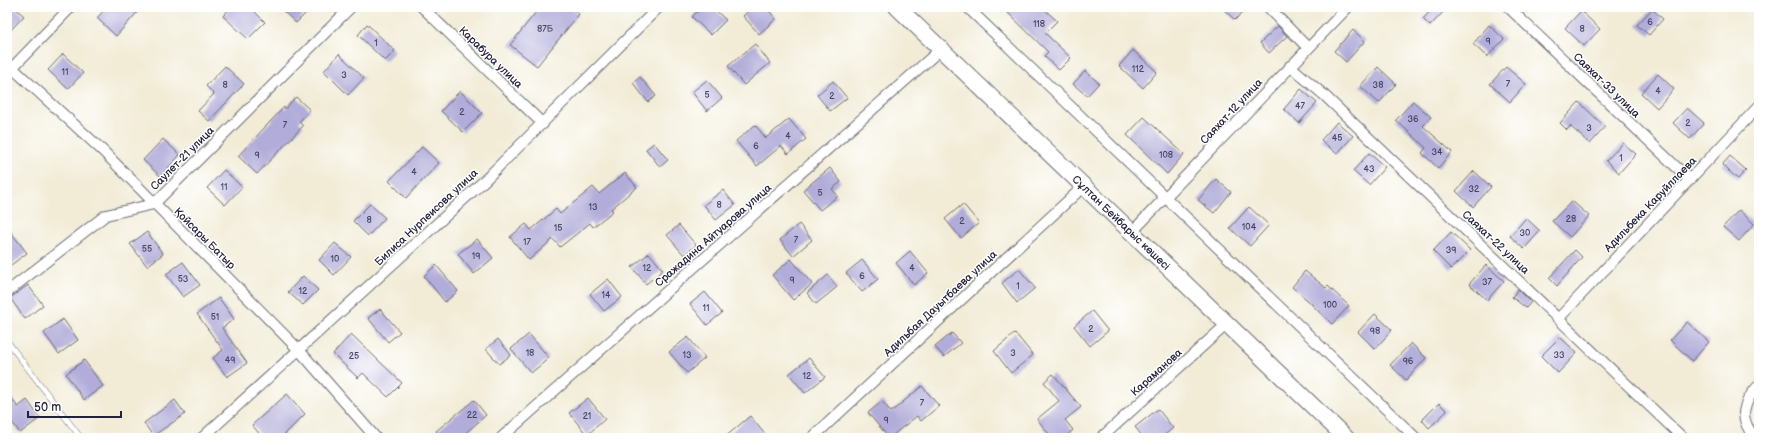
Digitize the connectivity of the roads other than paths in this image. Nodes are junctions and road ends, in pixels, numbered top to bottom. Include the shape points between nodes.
1 (71, 7) edge
2 (351, 7) edge
3 (422, 7) edge
4 (659, 7) edge
5 (897, 7) edge
6 (967, 7) edge
7 (1268, 7) edge
8 (1348, 7) edge
9 (1508, 7) edge
10 (1308, 48) junction
11 (941, 50) junction
12 (10, 65) edge
13 (1290, 66) junction
14 (1759, 106) edge
15 (543, 124) junction
16 (1690, 180) junction
17 (1084, 186) junction
18 (1165, 197) junction
19 (154, 204) junction
20 (1132, 232) junction
21 (7, 292) edge
22 (1559, 318) junction
23 (1227, 324) junction
24 (7, 341) edge
25 (299, 350) junction
26 (1759, 385) edge
27 (81, 438) edge
28 (202, 438) edge
29 (376, 438) edge
30 (501, 438) edge
31 (812, 438) edge
32 (1102, 438) edge
33 (1346, 438) edge
34 (1416, 438) edge
35 (1684, 438) edge
36 (1755, 438) edge

1 - 12 street
2 - 19 street, Саулет-21 улица
3 - 15 street, Карабура улица
4 - 15 street, Билиса Нурпеисова улица
5 - 11 main road, Сұлтан Бейбарыс көшесі
6 - 18 street
7 - 10 street
8 - 10 street, Саяхат-12 улица
9 - 16 street, Саяхат-33 улица
10 - 13 street, Саяхат-12 улица
11 - 17 main road, Сұлтан Бейбарыс көшесі
11 - 30 street, Сражадина Айтуарова улица
12 - 19 street, Қойсары Батыр via 103,151
13 - 18 street, Саяхат-12 улица
13 - 22 street, Саяхат-22 улица via 1324,95
14 - 16 street, Адильбека Каруйллаева
15 - 25 street, Билиса Нурпеисова улица
16 - 22 street, Адильбека Каруйллаева
17 - 20 main road, Сұлтан Бейбарыс көшесі
17 - 31 street, Адильбая Дауытбаева улица
18 - 20 street, Саяхат-12 улица
18 - 34 street
19 - 21 street, Саулет-21 улица via 106,215
19 - 25 street, Қойсары Батыр
20 - 23 main road, Сұлтан Бейбарыс көшесі
22 - 35 street, Саяхат-22 улица
23 - 32 street, Караманова
23 - 33 main road, Сұлтан Бейбарыс көшесі
24 - 27 lane
25 - 28 street, Билиса Нурпеисова улица
25 - 29 street, Қойсары Батыр
26 - 36 street via 1744,404 1748,430

